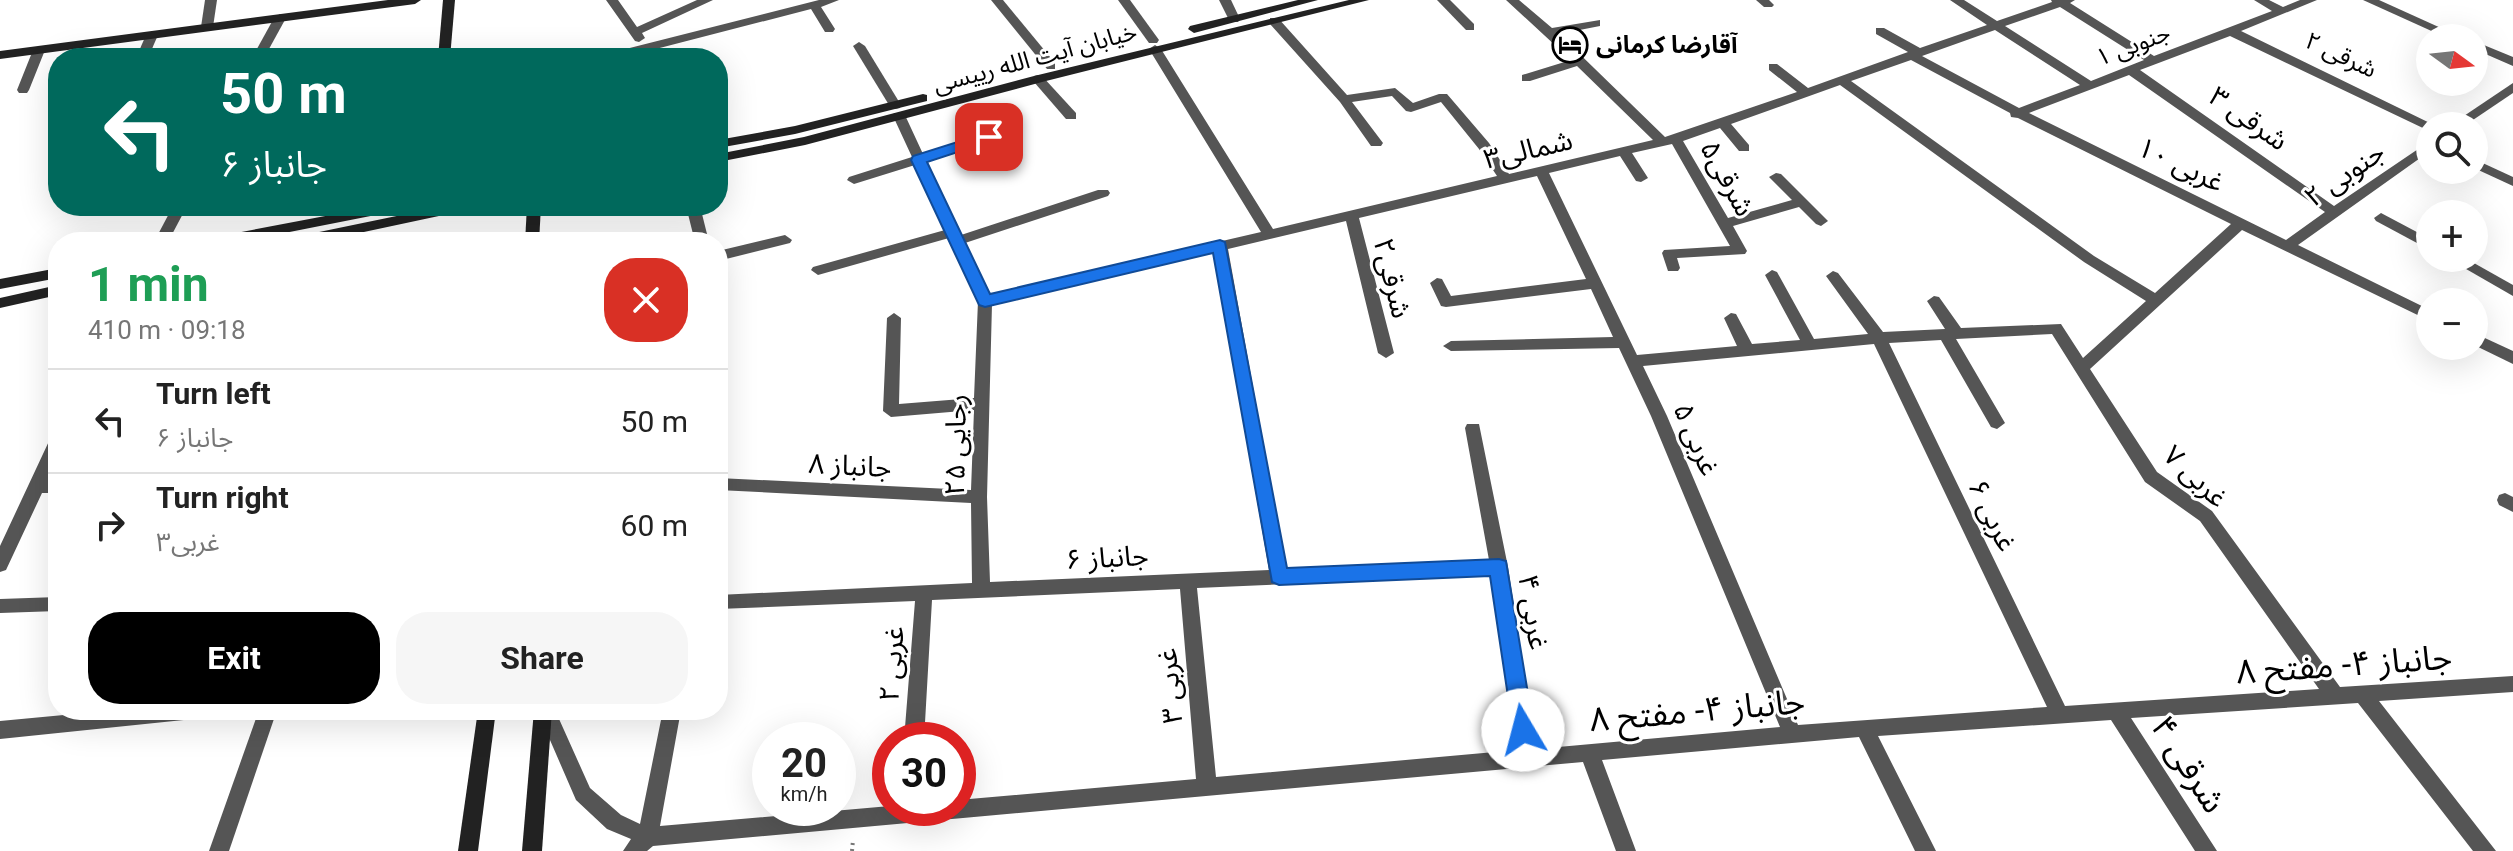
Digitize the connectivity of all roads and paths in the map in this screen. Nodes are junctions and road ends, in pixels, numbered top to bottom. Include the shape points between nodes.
1 (211, 0) edge
2 (415, 0) edge
3 (449, 0) edge
4 (612, 0) edge
5 (707, 0) edge
6 (833, 0) edge
7 (998, 0) edge
8 (1124, 0) edge
9 (1225, 0) edge
10 (1312, 0) edge
11 (1363, 0) edge
12 (1443, 0) edge
13 (1512, 0) edge
14 (1956, 0) edge
15 (2260, 0) edge
16 (2311, 0) edge
17 (2369, 0) edge
18 (2062, 1) edge
19 (814, 5) junction
20 (2282, 11) junction
21 (280, 18) junction
22 (1234, 19) junction
23 (1274, 21) junction
24 (1596, 23) dead end
25 (2425, 24) edge
26 (1996, 26) junction
27 (207, 27) junction
28 (1470, 27) dead end
29 (829, 29) dead end
30 (1880, 31) dead end
31 (2230, 31) junction
32 (635, 32) junction
33 (1550, 32) junction
34 (152, 35) junction
35 (1154, 44) junction
36 (859, 46) dead end
37 (54, 48) edge
38 (146, 48) edge
39 (264, 48) edge
40 (445, 48) edge
41 (647, 48) joint
42 (48, 49) edge
43 (39, 50) junction
44 (2488, 51) edge
45 (1915, 54) junction
46 (0, 55) edge
47 (1580, 61) junction
48 (2153, 61) junction
49 (2513, 62) edge
50 (1051, 66) junction
51 (1773, 67) dead end
52 (2131, 70) junction
53 (1526, 78) dead end
54 (1038, 79) junction
55 (1841, 80) junction
56 (2090, 86) junction
57 (2513, 87) edge
58 (23, 90) dead end
59 (1807, 93) junction
60 (1344, 99) junction
61 (897, 110) junction
62 (2476, 112) edge
63 (2016, 114) junction
64 (1071, 116) dead end
65 (2416, 119) edge
66 (1722, 122) junction
67 (989, 137) dead end
68 (1669, 140) junction
69 (728, 142) edge
70 (1376, 143) dead end
71 (1744, 148) dead end
72 (1624, 151) junction
73 (2416, 155) edge
74 (728, 156) edge
75 (919, 160) junction
76 (1541, 170) junction
77 (2488, 170) edge
78 (1776, 177) dead end
79 (1641, 178) dead end
80 (1506, 179) junction
81 (854, 180) dead end
82 (2513, 182) edge
83 (1103, 193) dead end
84 (1802, 202) junction
85 (2335, 213) junction
86 (1351, 215) junction
87 (349, 216) edge
88 (423, 216) edge
89 (2381, 218) dead end
90 (1821, 221) dead end
91 (2242, 222) junction
92 (1724, 224) junction
93 (267, 232) edge
94 (354, 232) edge
95 (1269, 234) junction
96 (955, 237) junction
97 (2416, 237) edge
98 (785, 240) dead end
99 (2288, 245) junction
100 (1220, 246) junction
101 (728, 254) edge
102 (1673, 268) dead end
103 (818, 270) dead end
104 (2479, 272) edge
105 (48, 275) edge
106 (1772, 275) dead end
107 (1833, 276) dead end
108 (1437, 283) dead end
109 (1595, 283) junction
110 (0, 284) edge
111 (2513, 291) edge
112 (48, 292) edge
113 (985, 301) junction
114 (1934, 301) dead end
115 (2156, 301) junction
116 (0, 303) edge
117 (2416, 309) edge
118 (894, 318) dead end
119 (1731, 318) dead end
120 (1951, 334) junction
121 (1879, 338) junction
122 (1624, 342) junction
123 (1810, 345) junction
124 (2488, 345) edge
125 (1451, 346) dead end
126 (1747, 350) junction
127 (1386, 353) dead end
128 (2513, 358) edge
129 (1633, 361) junction
130 (2082, 368) junction
131 (982, 403) junction
132 (1997, 423) dead end
133 (1473, 428) dead end
134 (48, 459) edge
135 (728, 484) edge
136 (35, 486) junction
137 (48, 486) edge
138 (979, 497) junction
139 (19, 521) junction
140 (0, 524) edge
141 (0, 565) edge
142 (1499, 567) junction
143 (1279, 577) junction
144 (1188, 581) junction
145 (981, 590) junction
146 (924, 593) junction
147 (728, 602) edge
148 (48, 604) edge
149 (0, 606) edge
150 (2513, 684) edge
151 (2363, 695) junction
152 (2336, 697) junction
153 (2116, 711) junction
154 (2060, 715) junction
155 (102, 720) edge
156 (265, 720) edge
157 (486, 720) edge
158 (544, 720) edge
159 (550, 720) edge
160 (670, 720) edge
161 (915, 722) edge
162 (1864, 728) junction
163 (0, 730) edge
164 (1792, 734) junction
165 (1589, 752) junction
166 (1528, 758) junction
167 (1207, 787) junction
168 (976, 805) edge
169 (872, 814) edge
170 (648, 837) junction
171 (219, 851) edge
172 (468, 851) edge
173 (532, 851) edge
174 (633, 851) edge
175 (1626, 851) edge
176 (1926, 851) edge
177 (2207, 851) edge
178 (2486, 851) edge

1 - 27 street
2 - 21 main road
3 - 40 main road
4 - 32 street
5 - 32 street
6 - 19 street
7 - 50 street
8 - 35 street
9 - 22 street
10 - 22 main road, خیابان آیت الله رییسی
11 - 23 main road, خیابان آیت الله رییسی
12 - 28 street
13 - 33 street, شرقی۵
14 - 26 street
15 - 20 street
16 - 20 street, جنوبی ۱
17 - 25 street
18 - 26 street, شمالی۳
18 - 48 street
19 - 29 street
19 - 41 street
20 - 31 street, جنوبی ۱
21 - 27 main road
21 - 39 street
22 - 35 main road, خیابان آیت الله رییسی
23 - 35 main road, خیابان آیت الله رییسی
23 - 60 street
24 - 33 street
26 - 45 street, شمالی۳
26 - 56 street
27 - 34 main road
30 - 45 street, غربی ۱۰
31 - 48 street, جنوبی ۱
31 - 65 street, شرقی ۲
32 - 41 street
33 - 47 street, شرقی۵
34 - 37 main road
34 - 38 street
35 - 50 main road, خیابان آیت الله رییسی
35 - 54 main road, خیابان آیت الله رییسی
35 - 95 street
36 - 61 street
42 - 43 main road
43 - 46 main road
43 - 58 street
44 - 49 street
45 - 55 street, شمالی۳
45 - 63 street, غربی ۱۰
47 - 53 street
47 - 68 street, شرقی۵
48 - 52 street, جنوبی ۱
50 - 61 main road, خیابان آیت الله رییسی
51 - 59 street
52 - 56 street, جنوبی ۱
52 - 85 street, شرقی ۳
54 - 61 main road, خیابان آیت الله رییسی
54 - 64 street
55 - 59 street, شمالی۳
55 - 115 street via 2089,259
56 - 63 street, جنوبی ۱
57 - 62 street
59 - 66 street, شمالی۳
60 - 70 street
60 - 80 street via 1395,92 1411,108 1443,97
61 - 69 main road, خیابان آیت الله رییسی
61 - 74 main road, خیابان آیت الله رییسی via 805,141
61 - 75 street
63 - 91 street, غربی ۱۰
66 - 68 street, شمالی۳
66 - 71 street
67 - 75 street
68 - 72 street, شمالی۳
68 - 92 street, شرقی۵
72 - 76 street, شمالی۳
72 - 79 street
73 - 85 street, جنوبی ۲
75 - 81 street
75 - 96 street
76 - 80 street, شمالی۳
76 - 109 street, غربی ۵
77 - 82 street
78 - 84 street
80 - 86 street, شمالی۳
83 - 96 street
84 - 90 street
84 - 92 street
85 - 99 street, جنوبی ۲
86 - 95 street, شمالی۳
86 - 127 street, شرقی۲
87 - 93 main road
88 - 94 main road
89 - 97 street
91 - 99 street, غربی ۱۰
91 - 115 street
92 - 102 street, شرقی۵ via 1740,251 1669,253
95 - 100 street, شمالی۳
96 - 103 street
96 - 113 street
98 - 101 street
99 - 117 street, غربی ۱۰
100 - 113 street, شمالی۳
100 - 143 street
104 - 111 street
105 - 110 main road
106 - 123 street
107 - 121 street, غربی ۶
108 - 109 street via 1446,302
109 - 122 street, غربی ۵
112 - 116 main road
113 - 131 street, رجایی ۲۵
114 - 120 street
115 - 130 street
118 - 131 street via 891,411
119 - 126 street
120 - 121 street
120 - 130 street, غربی ۷ via 2056,328
120 - 132 street
121 - 123 street
121 - 154 street, غربی ۶
122 - 125 street
122 - 129 street, غربی ۵
123 - 126 street
124 - 128 street
126 - 129 street
129 - 164 street, غربی ۵
130 - 152 street, غربی ۷ via 2151,477 2206,516
131 - 138 street, رجایی ۲۵
133 - 142 street, غربی ۴
134 - 136 street
135 - 138 street, جانباز ۸
136 - 137 street
136 - 139 street
138 - 145 street, رجایی ۲۵
139 - 140 street
139 - 141 street
142 - 143 street, جانباز ۶
142 - 166 street, غربی ۴
143 - 144 street, جانباز ۶
144 - 145 street, جانباز ۶
144 - 167 street, غربی ۳
145 - 146 street, جانباز ۶
146 - 147 street, جانباز ۶
146 - 161 street, غربی ۲
148 - 149 street
150 - 151 street, جانباز ۴- مفتح ۸
151 - 152 street, جانباز ۴- مفتح ۸
151 - 178 street
152 - 153 street, جانباز ۴- مفتح ۸
153 - 154 street, جانباز ۴- مفتح ۸
153 - 177 street, شرقی ۴
154 - 162 street, جانباز ۴- مفتح ۸
155 - 163 street
156 - 171 street
157 - 172 main road
158 - 173 main road
159 - 170 street via 583,794 614,822
160 - 170 street
162 - 164 street, جانباز ۴- مفتح ۸
162 - 176 street
164 - 165 street, جانباز ۴- مفتح ۸
165 - 166 street, جانباز ۴- مفتح ۸
165 - 175 street
166 - 167 street, جانباز ۴- مفتح ۸
167 - 168 street, جانباز ۴- مفتح ۸
169 - 170 street, جانباز ۴- مفتح ۸
170 - 174 street

